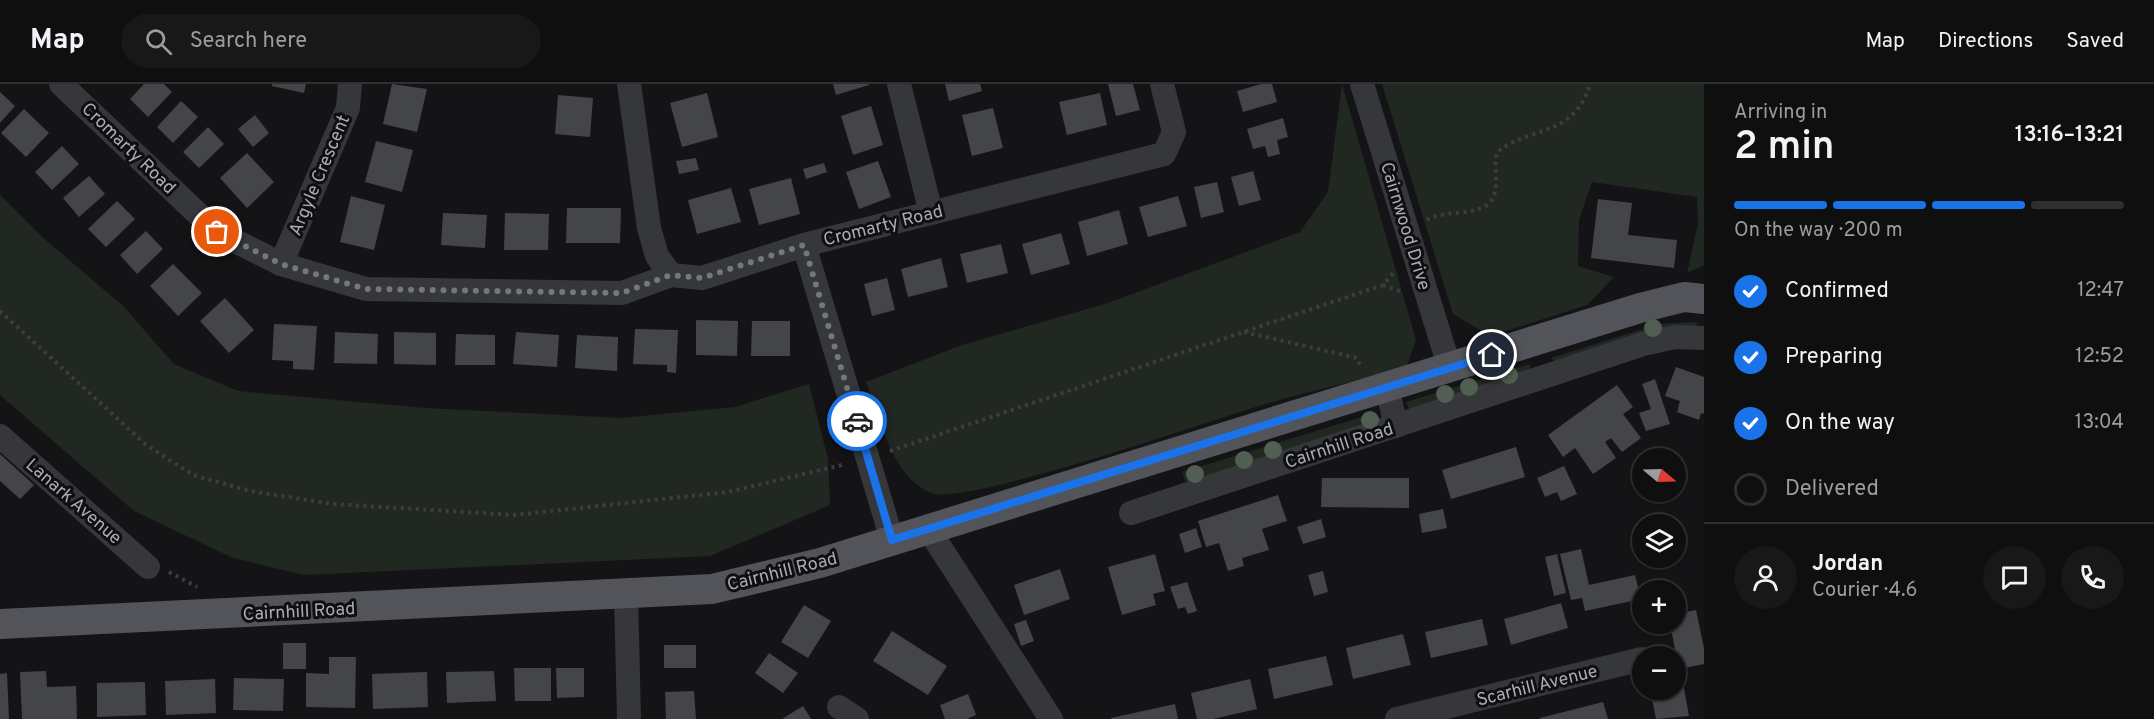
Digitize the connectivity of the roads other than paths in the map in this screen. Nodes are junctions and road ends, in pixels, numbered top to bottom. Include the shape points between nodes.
1 (62, 84) edge
2 (350, 84) edge
3 (629, 84) edge
4 (899, 84) edge
5 (1162, 84) edge
6 (1362, 84) edge
7 (932, 213) junction
8 (804, 245) junction
9 (281, 264) junction
10 (671, 275) junction
11 (1704, 299) edge
12 (1704, 338) edge
13 (1534, 342) junction
14 (1450, 369) junction
15 (1546, 377) junction
16 (1379, 391) junction
17 (1396, 426) junction
18 (0, 436) edge
19 (1131, 513) dead end
20 (929, 530) junction
21 (892, 540) junction
22 (148, 567) dead end
23 (626, 595) junction
24 (0, 624) edge
25 (1632, 661) edge
26 (629, 719) edge
27 (1051, 719) edge
28 (1399, 719) edge

1 - 9 street, Cromarty Road via 217,232
2 - 9 street, Argyle Crescent via 348,108
3 - 10 street via 649,228 657,256
4 - 7 street
5 - 7 street, Cromarty Road via 1174,132 1164,154
6 - 14 street, Cairnwood Drive
7 - 8 street, Cromarty Road
8 - 10 street, Cromarty Road via 702,278
8 - 21 street
9 - 10 street, Cromarty Road via 366,289 622,293
11 - 13 main road, Cairnhill Road via 1684,297 1640,308
12 - 15 street, Cairnhill Road via 1675,337 1654,342
13 - 14 main road, Cairnhill Road
13 - 15 street
14 - 16 main road, Cairnhill Road
15 - 17 street, Cairnhill Road
16 - 17 street
16 - 20 main road, Cairnhill Road
17 - 19 street, Cairnhill Road
18 - 22 street, Lanark Avenue
20 - 21 main road, Cairnhill Road
20 - 27 street
21 - 23 main road, Cairnhill Road via 820,563 712,589
23 - 24 main road, Cairnhill Road
23 - 26 street
25 - 28 street, Scarhill Avenue

